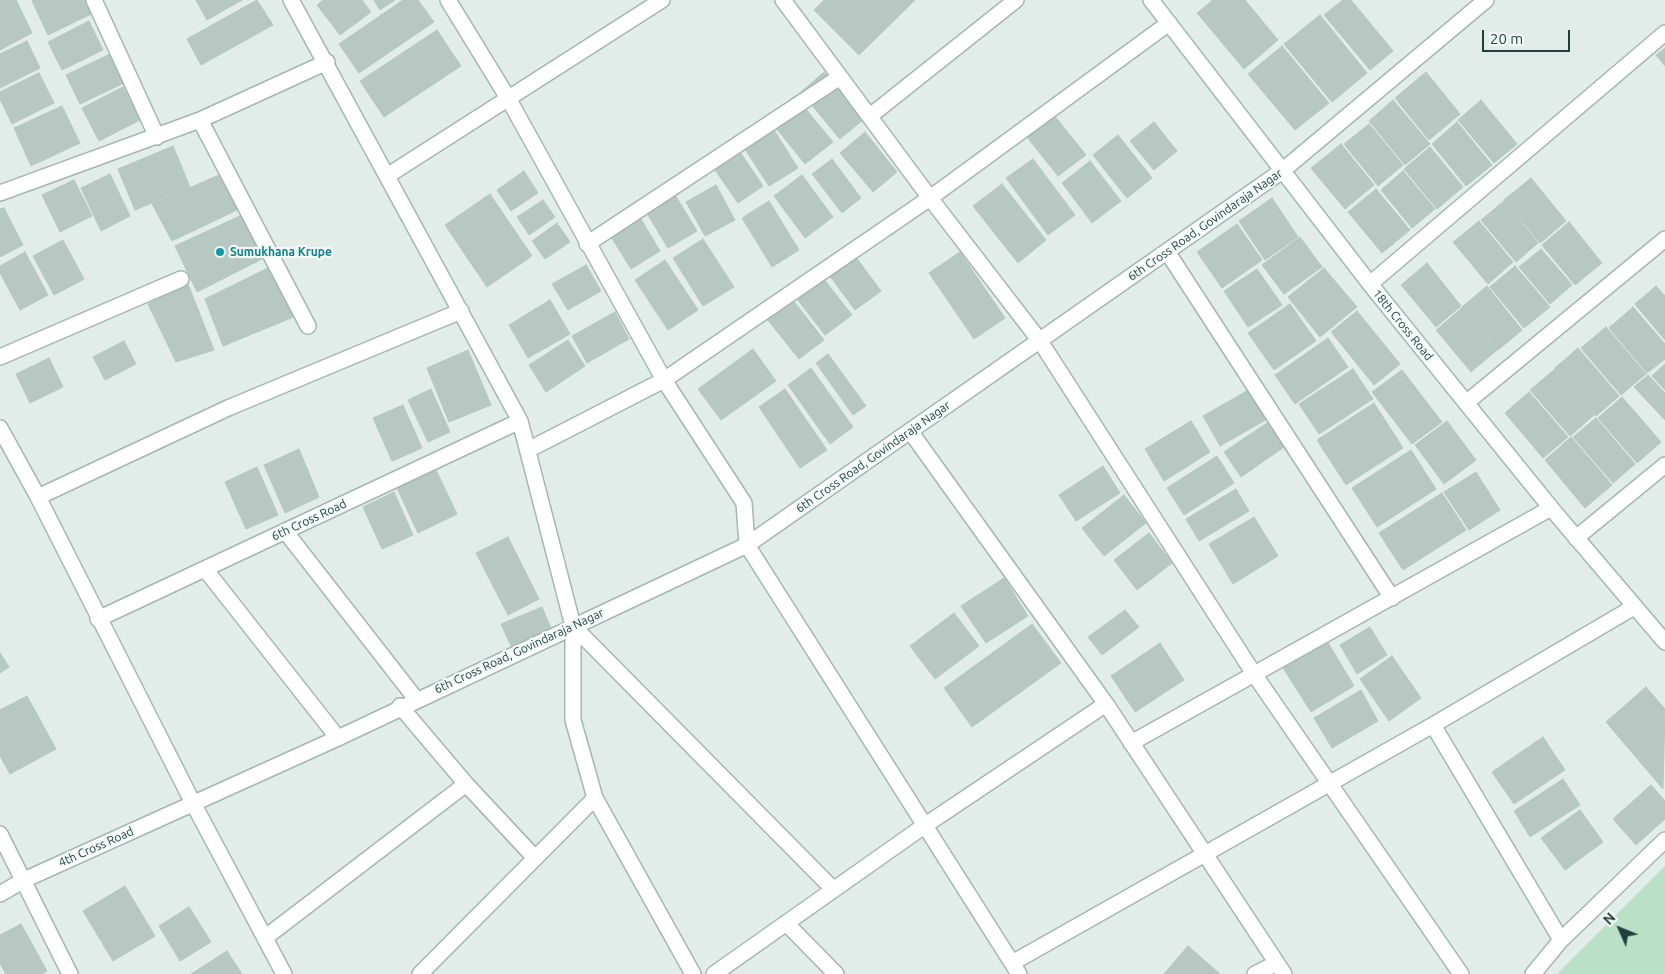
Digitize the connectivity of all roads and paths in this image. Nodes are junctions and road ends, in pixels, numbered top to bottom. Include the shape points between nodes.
1 (94, 0) edge
2 (291, 0) edge
3 (448, 0) edge
4 (662, 0) edge
5 (783, 0) edge
6 (1016, 0) edge
7 (1486, 0) edge
8 (1155, 2) edge
9 (1169, 23) junction
10 (1665, 33) edge
11 (327, 62) junction
12 (840, 77) junction
13 (508, 98) junction
14 (870, 116) junction
15 (200, 120) junction
16 (157, 137) junction
17 (1282, 171) junction
18 (387, 176) junction
19 (0, 194) edge
20 (930, 198) junction
21 (1665, 239) edge
22 (587, 244) junction
23 (1168, 253) junction
24 (181, 278) dead end
25 (1370, 284) junction
26 (461, 311) junction
27 (308, 326) dead end
28 (1040, 342) junction
29 (0, 357) edge
30 (664, 380) junction
31 (1466, 403) junction
32 (520, 421) junction
33 (0, 428) edge
34 (910, 431) junction
35 (528, 450) junction
36 (1665, 465) edge
37 (38, 497) junction
38 (1552, 508) junction
39 (285, 531) junction
40 (1576, 538) junction
41 (747, 545) junction
42 (205, 569) junction
43 (1392, 598) junction
44 (1634, 607) junction
45 (98, 619) junction
46 (573, 626) junction
47 (1665, 642) edge
48 (1254, 674) junction
49 (416, 699) junction
50 (1106, 704) junction
51 (400, 706) junction
52 (1433, 725) junction
53 (338, 738) junction
54 (1131, 743) junction
55 (466, 784) junction
56 (1329, 784) junction
57 (595, 798) junction
58 (193, 803) junction
59 (924, 826) junction
60 (0, 834) edge
61 (1665, 840) edge
62 (1205, 854) junction
63 (535, 858) junction
64 (24, 880) junction
65 (833, 890) junction
66 (0, 894) edge
67 (786, 923) junction
68 (266, 937) junction
69 (1561, 940) junction
70 (1016, 968) edge
71 (1281, 968) edge
72 (70, 974) edge
73 (284, 974) edge
74 (420, 974) edge
75 (694, 974) edge
76 (714, 974) edge
77 (836, 974) edge
78 (1255, 974) edge
79 (1461, 974) edge
80 (1533, 974) edge

1 - 16 street
2 - 11 street
3 - 13 street
4 - 13 street
5 - 12 street
6 - 14 street
7 - 17 street, 6th Cross Road, Govindaraja Nagar
8 - 9 street, 18th Cross Road
9 - 17 street, 18th Cross Road
9 - 20 street
10 - 25 street
11 - 15 street
11 - 18 street
12 - 14 street
12 - 22 street
13 - 18 street
13 - 22 street
14 - 20 street
15 - 16 street
15 - 27 street
16 - 19 street
17 - 23 street, 6th Cross Road, Govindaraja Nagar
17 - 25 street, 18th Cross Road
18 - 26 street
20 - 28 street
20 - 30 street
21 - 31 street
22 - 30 street
23 - 28 street, 6th Cross Road, Govindaraja Nagar
23 - 43 street
24 - 29 street
25 - 31 street, 18th Cross Road
26 - 32 street
26 - 37 street via 228,408
28 - 34 street, 6th Cross Road, Govindaraja Nagar
28 - 48 street
30 - 35 street
30 - 41 street via 744,503
31 - 38 street, 18th Cross Road
32 - 35 street
32 - 39 street, 6th Cross Road
33 - 37 street
34 - 41 street, 6th Cross Road, Govindaraja Nagar
34 - 50 street
35 - 46 street
36 - 40 street
37 - 45 street
38 - 40 street, 18th Cross Road
38 - 43 street
39 - 42 street, 6th Cross Road
39 - 49 street
40 - 44 street, 18th Cross Road
41 - 46 street, 6th Cross Road, Govindaraja Nagar
41 - 59 street
42 - 45 street, 6th Cross Road
42 - 53 street
43 - 48 street
44 - 47 street, 18th Cross Road
44 - 52 street
45 - 58 street
46 - 49 street, 6th Cross Road, Govindaraja Nagar
46 - 57 street via 573,720
46 - 65 street
48 - 54 street
48 - 56 street
49 - 51 street, 6th Cross Road, Govindaraja Nagar
50 - 54 street
50 - 59 street
51 - 53 street, 6th Cross Road, Govindaraja Nagar
51 - 55 street
52 - 56 street
52 - 69 street
53 - 58 street, 6th Cross Road, Govindaraja Nagar
54 - 62 street
55 - 63 street
55 - 68 street
56 - 62 street
56 - 79 street
57 - 63 street
57 - 75 street
58 - 64 street, 4th Cross Road
58 - 68 street
59 - 65 street
59 - 70 street
60 - 64 street
61 - 69 street
62 - 70 street
62 - 71 street
63 - 74 street
64 - 66 street, 4th Cross Road
64 - 72 street
65 - 67 street
67 - 76 street
67 - 77 street
68 - 73 street
69 - 80 street
71 - 78 street

